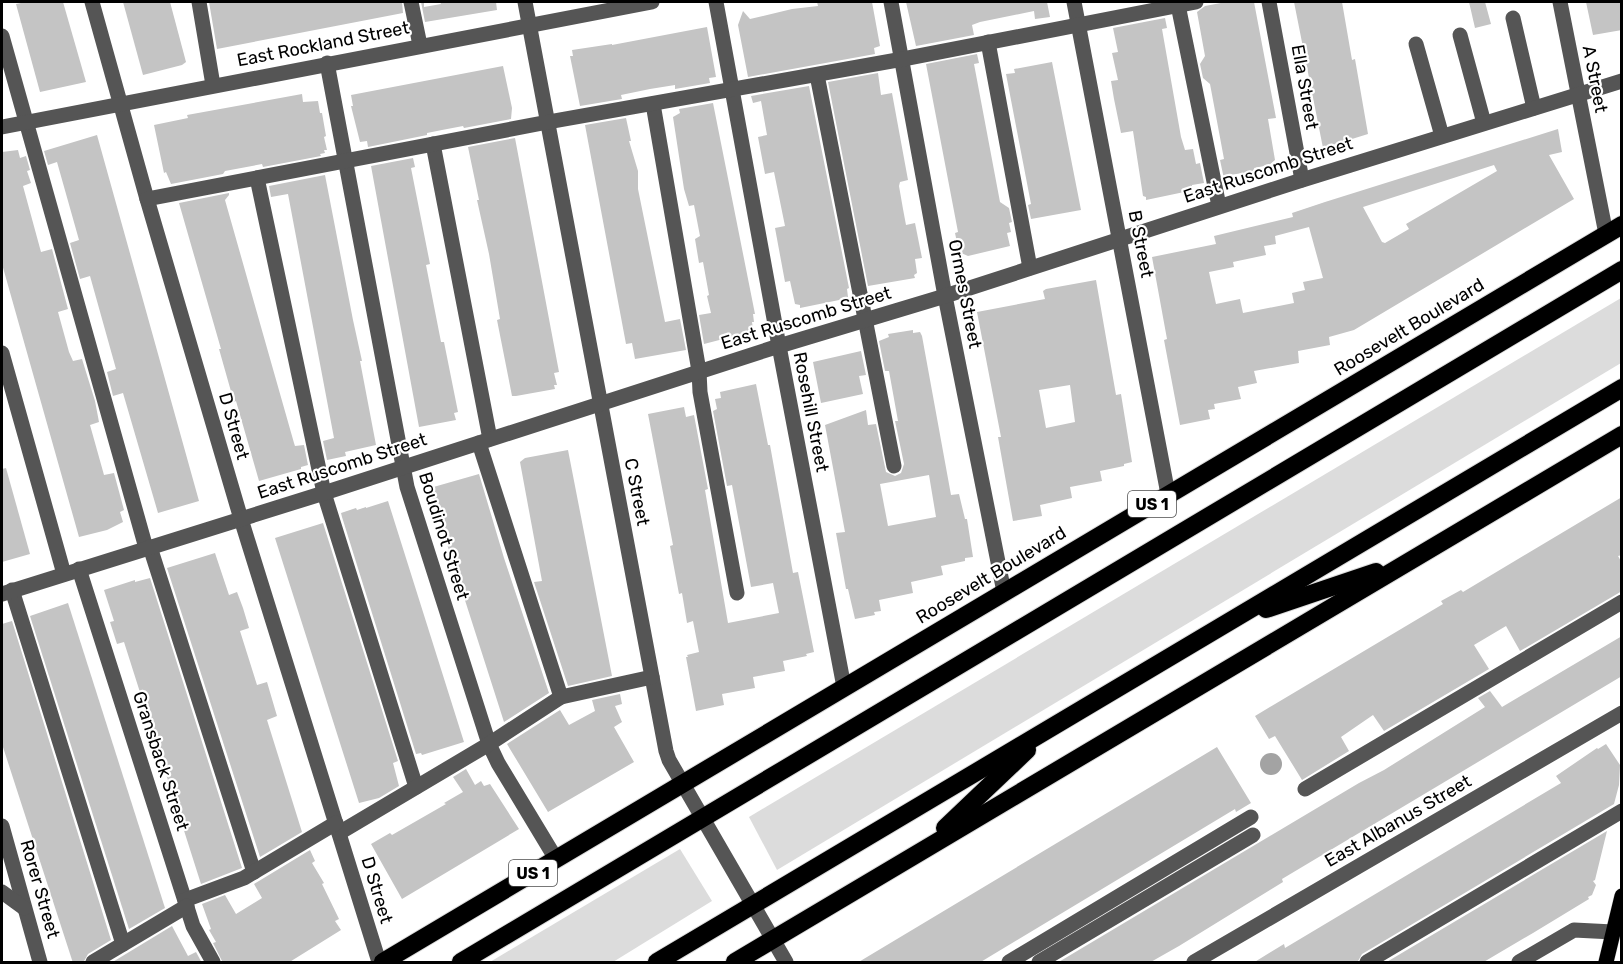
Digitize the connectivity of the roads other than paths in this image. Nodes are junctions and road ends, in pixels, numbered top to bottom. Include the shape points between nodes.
1 (92, 2) edge
2 (199, 2) edge
3 (411, 2) edge
4 (525, 2) edge
5 (643, 2) edge
6 (716, 2) edge
7 (891, 2) edge
8 (1074, 2) edge
9 (1196, 2) edge
10 (1269, 2) edge
11 (1560, 2) edge
12 (1178, 5) junction
13 (1513, 18) dead end
14 (530, 25) junction
15 (1079, 25) junction
16 (1460, 34) dead end
17 (2, 36) edge
18 (988, 42) junction
19 (420, 45) junction
20 (1416, 45) dead end
21 (903, 59) junction
22 (327, 63) junction
23 (817, 75) junction
24 (1622, 81) edge
25 (213, 85) junction
26 (734, 89) junction
27 (1578, 94) junction
28 (653, 104) junction
29 (122, 105) junction
30 (1534, 108) junction
31 (548, 122) junction
32 (26, 123) junction
33 (1484, 123) junction
34 (2, 127) edge
35 (1442, 136) junction
36 (433, 144) junction
37 (345, 161) junction
38 (257, 178) junction
39 (1302, 180) junction
40 (147, 199) junction
41 (1219, 206) junction
42 (1614, 229) edge
43 (1120, 238) junction
44 (1030, 268) junction
45 (1622, 270) edge
46 (945, 297) junction
47 (865, 321) junction
48 (779, 346) junction
49 (2, 353) edge
50 (699, 372) junction
51 (1622, 388) edge
52 (600, 404) junction
53 (1622, 435) edge
54 (484, 441) junction
55 (894, 466) dead end
56 (403, 467) junction
57 (324, 493) junction
58 (1168, 495) junction
59 (241, 519) junction
60 (148, 548) junction
61 (1408, 561) junction
62 (79, 569) junction
63 (64, 574) junction
64 (7, 592) edge
65 (1004, 592) junction
66 (737, 593) dead end
67 (1622, 602) edge
68 (1233, 620) junction
69 (652, 678) junction
70 (844, 687) junction
71 (561, 697) junction
72 (1622, 713) edge
73 (1051, 728) junction
74 (489, 744) junction
75 (682, 784) junction
76 (416, 787) junction
77 (1305, 789) dead end
78 (1622, 811) edge
79 (1251, 817) dead end
80 (702, 818) junction
81 (2, 826) edge
82 (337, 828) junction
83 (1253, 836) dead end
84 (920, 852) junction
85 (556, 859) junction
86 (254, 872) junction
87 (2, 892) edge
88 (1622, 896) edge
89 (186, 903) junction
90 (753, 905) junction
91 (24, 908) junction
92 (1613, 932) junction
93 (773, 940) junction
94 (123, 944) junction
95 (40, 963) edge
96 (93, 963) edge
97 (213, 963) edge
98 (381, 963) edge
99 (461, 963) edge
100 (657, 963) edge
101 (735, 963) edge
102 (786, 963) edge
103 (1009, 963) edge
104 (1039, 963) edge
105 (1194, 963) edge
106 (1367, 963) edge
107 (1519, 963) edge
108 (1606, 963) edge

1 - 29 street, D Street
2 - 25 street
3 - 19 street
4 - 14 street, C Street
5 - 14 street, East Rockland Street
6 - 26 street, Rosehill Street
7 - 21 street, Ormes Street
8 - 15 street, B Street
9 - 12 street
10 - 39 street, Ella Street
11 - 27 street, A Street
12 - 15 street
12 - 41 street
13 - 30 street
14 - 19 street, East Rockland Street
14 - 31 street, C Street
15 - 18 street
15 - 43 street, B Street
16 - 33 street
17 - 32 street
18 - 21 street
18 - 44 street
19 - 22 street, East Rockland Street
20 - 35 street
21 - 23 street
21 - 46 street, Ormes Street
22 - 25 street, East Rockland Street
22 - 37 street, Boudinot Street
23 - 26 street
23 - 47 street
24 - 27 street, East Ruscomb Street
25 - 29 street, East Rockland Street
26 - 28 street
26 - 48 street, Rosehill Street
27 - 30 street, East Ruscomb Street
27 - 42 street, A Street
28 - 31 street
28 - 50 street
29 - 32 street, East Rockland Street
29 - 40 street, D Street
30 - 33 street, East Ruscomb Street
31 - 36 street
31 - 52 street, C Street
32 - 34 street, East Rockland Street
32 - 60 street
33 - 35 street, East Ruscomb Street
35 - 39 street, East Ruscomb Street
36 - 37 street
36 - 54 street
37 - 38 street
37 - 56 street, Boudinot Street
38 - 40 street
38 - 57 street
39 - 41 street, East Ruscomb Street
40 - 59 street, D Street
41 - 43 street, East Ruscomb Street
42 - 58 highway, Roosevelt Boulevard / US 1
43 - 44 street, East Ruscomb Street
43 - 58 street, B Street
44 - 46 street, East Ruscomb Street
45 - 80 highway, US 1
46 - 47 street, East Ruscomb Street
46 - 65 street, Ormes Street
47 - 48 street, East Ruscomb Street
47 - 55 street
48 - 50 street, East Ruscomb Street
48 - 70 street, Rosehill Street
49 - 63 street
50 - 52 street, East Ruscomb Street
50 - 66 street
51 - 68 highway
52 - 54 street, East Ruscomb Street
52 - 69 street, C Street
53 - 61 highway
54 - 56 street, East Ruscomb Street
54 - 71 street
56 - 57 street, East Ruscomb Street
56 - 74 street, Boudinot Street
57 - 59 street, East Ruscomb Street
57 - 76 street
58 - 65 highway, Roosevelt Boulevard / US 1
59 - 60 street, East Ruscomb Street
59 - 82 street, D Street
60 - 62 street, East Ruscomb Street
60 - 86 street
61 - 68 highway
61 - 84 highway
62 - 63 street, East Ruscomb Street
62 - 89 street, Gransback Street
63 - 64 street, East Ruscomb Street
64 - 94 street
65 - 70 highway, Roosevelt Boulevard / US 1
67 - 77 street
68 - 73 highway
69 - 71 street
69 - 75 street, C Street via 666,751
70 - 75 highway, Roosevelt Boulevard / US 1
71 - 74 street
72 - 105 street, East Albanus Street
73 - 84 highway
73 - 90 highway
74 - 76 street
74 - 85 street, Boudinot Street
75 - 80 street, C Street
75 - 85 highway, Roosevelt Boulevard / US 1
76 - 82 street
78 - 106 street
79 - 103 street
80 - 90 street, C Street
80 - 99 highway, US 1
81 - 91 street, Rorer Street
82 - 86 street
82 - 98 street, D Street
83 - 104 street
84 - 93 highway
85 - 98 highway, Roosevelt Boulevard / US 1
86 - 89 street
87 - 91 street
88 - 92 main road
89 - 94 street
89 - 97 street, Gransback Street via 198,938
90 - 93 street, C Street
90 - 100 highway
91 - 95 street, Rorer Street
92 - 107 street via 1574,930
92 - 108 main road
93 - 101 highway
93 - 102 street, C Street
94 - 96 street

